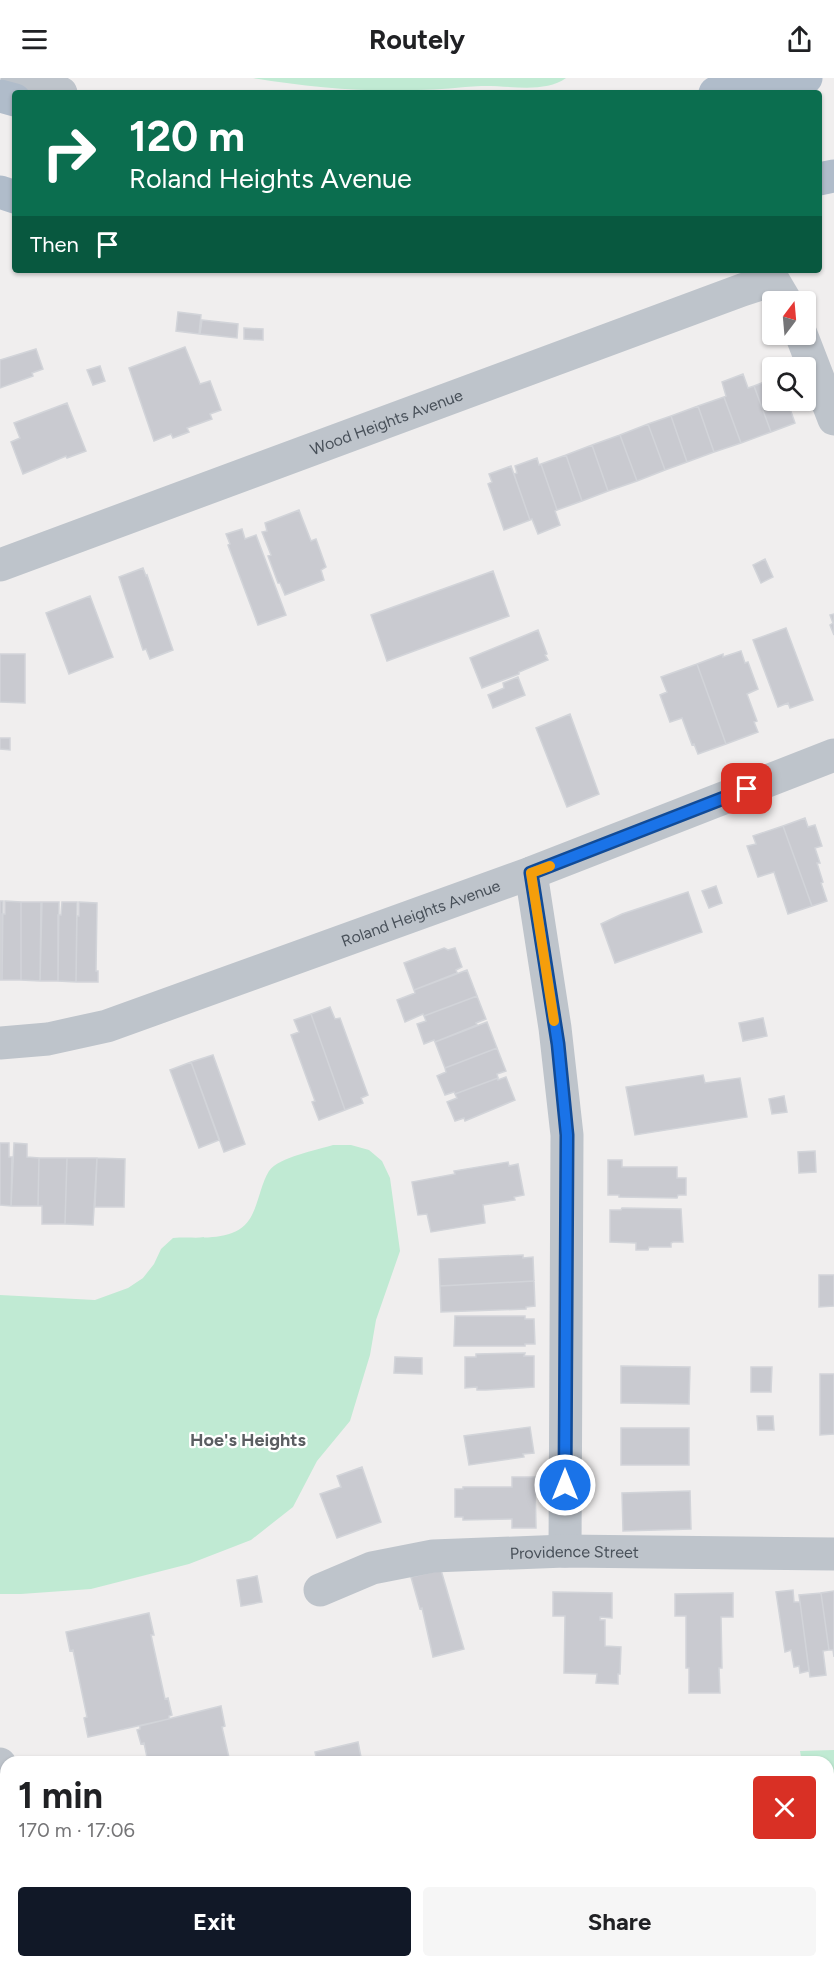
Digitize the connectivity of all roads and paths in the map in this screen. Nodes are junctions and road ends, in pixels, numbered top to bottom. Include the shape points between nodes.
1 (17, 78) edge
2 (806, 78) edge
3 (52, 90) edge
4 (733, 90) edge
5 (762, 294) edge
6 (805, 345) edge
7 (834, 419) edge
8 (0, 565) edge
9 (834, 755) edge
10 (531, 873) junction
11 (0, 1043) edge
12 (565, 1551) junction
13 (834, 1554) edge
14 (320, 1590) dead end

1 - 3 street
2 - 4 main road
5 - 8 street, Wood Heights Avenue via 695,306
6 - 7 street
9 - 10 street, Roland Heights Avenue
10 - 11 street, Roland Heights Avenue via 107,1026 48,1039
10 - 12 street via 557,1037 567,1135
12 - 13 street, Providence Street
12 - 14 street, Providence Street via 433,1556 372,1568

